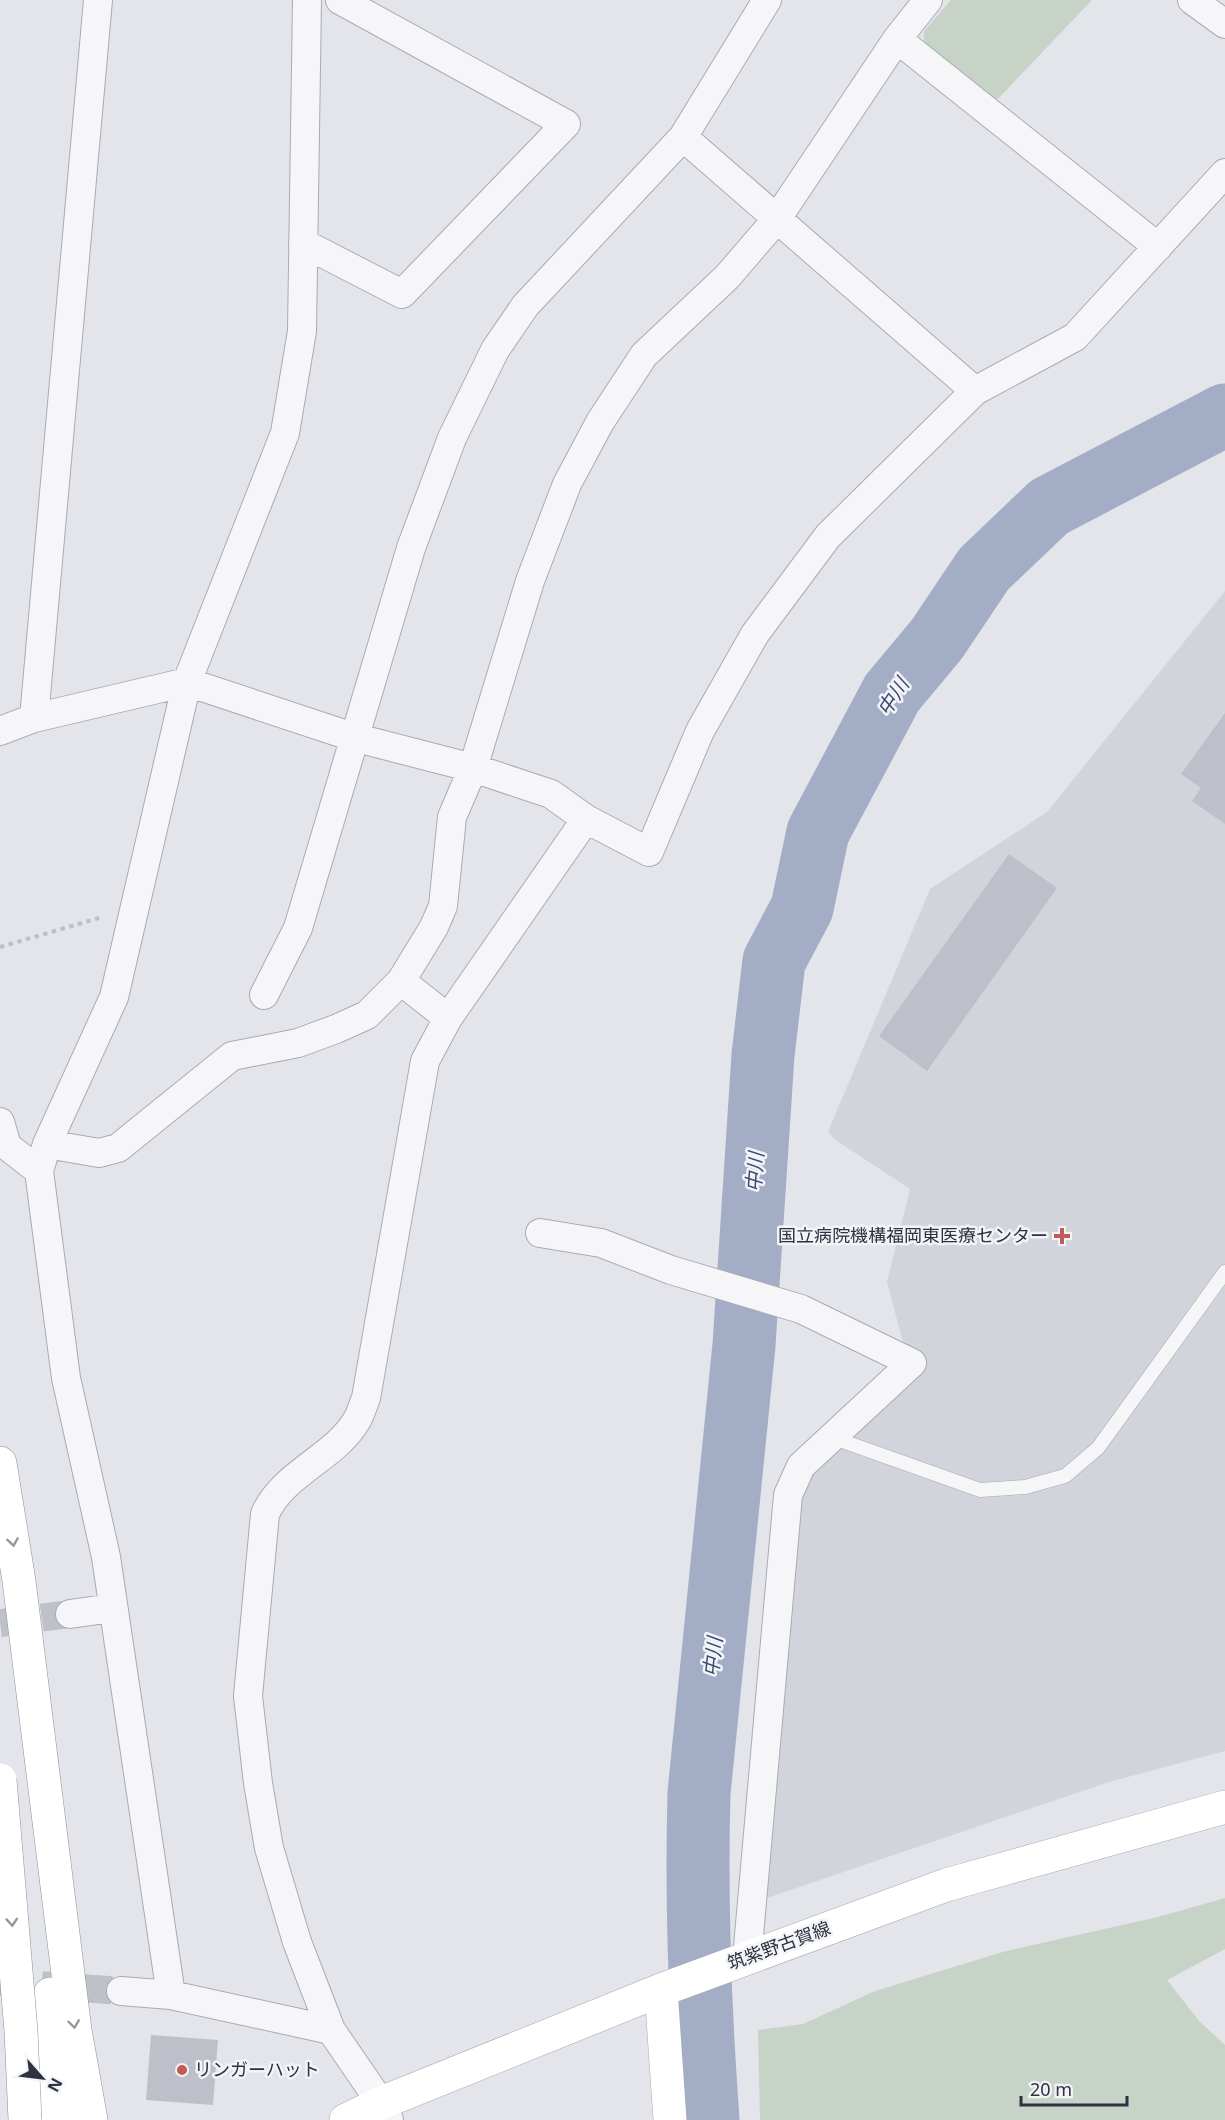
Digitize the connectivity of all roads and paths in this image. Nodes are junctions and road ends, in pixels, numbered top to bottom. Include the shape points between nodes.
1 (98, 0) edge
2 (307, 0) edge
3 (340, 0) edge
4 (928, 0) edge
5 (1192, 0) edge
6 (762, 2) edge
7 (1225, 24) edge
8 (897, 39) junction
9 (683, 137) junction
10 (1225, 173) edge
11 (776, 220) junction
12 (303, 243) junction
13 (1158, 247) junction
14 (975, 391) junction
15 (187, 682) junction
16 (34, 718) junction
17 (0, 731) edge
18 (353, 737) junction
19 (473, 768) junction
20 (586, 819) junction
21 (134, 908) junction
22 (0, 946) edge
23 (401, 981) junction
24 (264, 995) dead end
25 (448, 1018) junction
26 (0, 1122) edge
27 (43, 1158) junction
28 (540, 1233) dead end
29 (1225, 1272) edge
30 (831, 1437) junction
31 (0, 1463) edge
32 (112, 1608) junction
33 (70, 1614) tunnel mouth
34 (29, 1674) junction
35 (0, 1780) edge
36 (1225, 1807) edge
37 (739, 1961) junction
38 (670, 1987) junction
39 (120, 1991) tunnel mouth
40 (171, 1995) junction
41 (331, 2030) junction
42 (385, 2111) edge
43 (25, 2120) edge
44 (58, 2120) edge
45 (91, 2120) edge
46 (345, 2120) edge
47 (670, 2120) edge

1 - 16 street
2 - 12 street
3 - 12 street via 566,124 402,294
4 - 8 street
5 - 7 street
6 - 9 street
8 - 11 street
8 - 13 street
9 - 11 street
9 - 18 street via 525,306 495,350 452,438 411,548
10 - 13 street
11 - 14 street
11 - 19 street via 727,277 644,355 600,422 567,484 530,581
12 - 15 street via 302,331 285,433
13 - 14 street via 1075,337
14 - 20 street via 828,536 755,634 700,731 649,852
15 - 16 street
15 - 18 street
15 - 21 street
16 - 17 street
18 - 19 street
18 - 24 street via 298,928
19 - 20 street via 551,794
19 - 23 street via 452,817 443,906
20 - 25 street
21 - 22 path
21 - 27 street via 114,997
23 - 25 street
23 - 27 street via 367,1015 336,1029 298,1042 232,1056 117,1148
25 - 41 street via 425,1061 366,1398 357,1420 343,1437 272,1499 265,1514 248,1696 258,1783 269,1848 297,1942
26 - 27 street via 8,1146
27 - 32 street via 66,1378 106,1557
28 - 30 street via 601,1243 671,1270 801,1309 912,1363
29 - 30 lane via 1098,1448 1065,1476 1024,1487 980,1490
30 - 37 street via 801,1466 788,1495
31 -> 34 main road
32 - 33 street
32 - 40 street
34 - 44 main road
34 -> 45 main road via 75,2030
35 -> 43 main road, bridge
36 - 37 main road, 筑紫野古賀線 via 946,1885
37 - 38 main road, 筑紫野古賀線
38 - 42 main road, 筑紫野古賀線
38 - 47 main road
39 - 40 street
40 - 41 street
41 - 42 street
42 - 46 main road, 筑紫野古賀線

